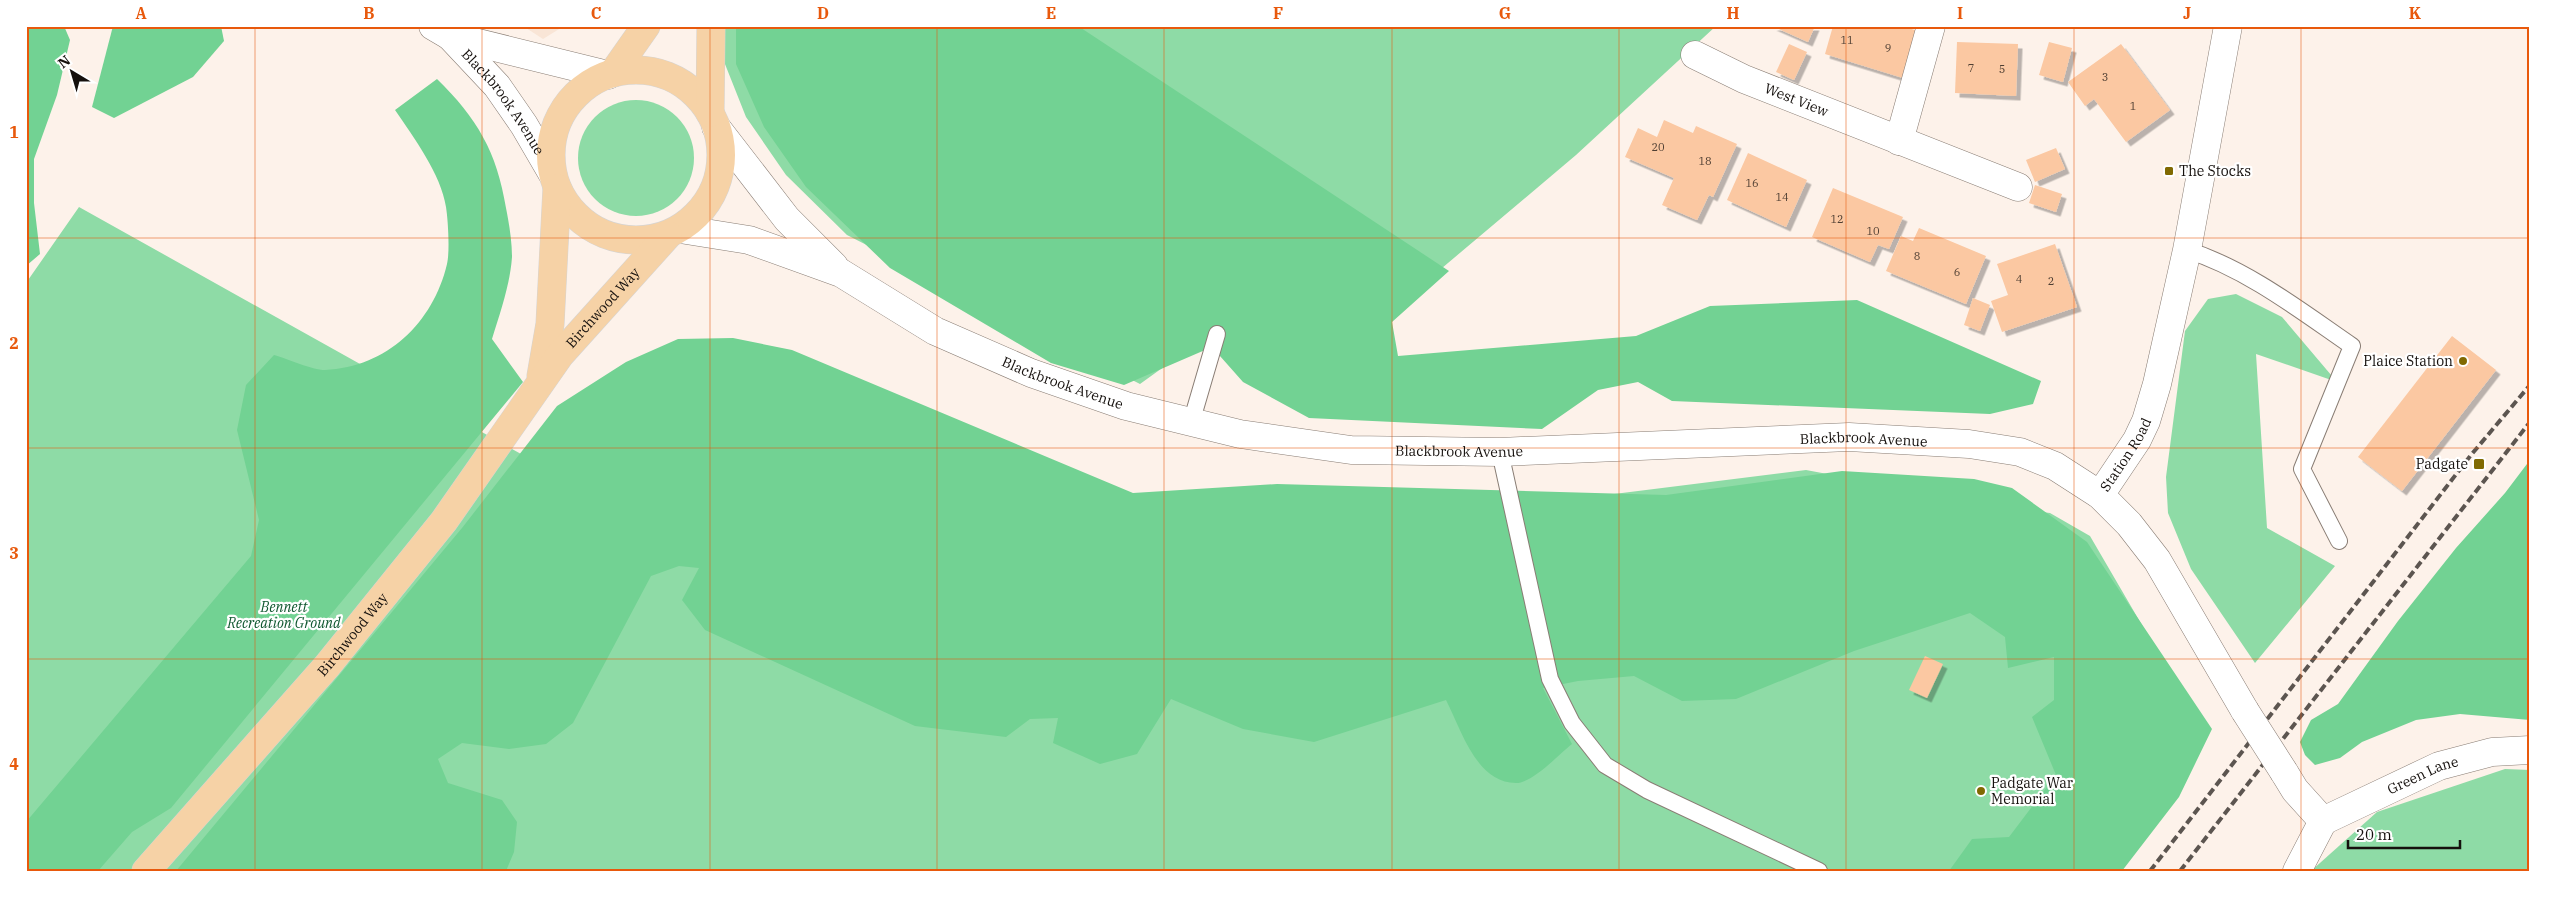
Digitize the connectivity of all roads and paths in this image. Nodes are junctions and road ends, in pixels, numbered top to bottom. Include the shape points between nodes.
1 (646, 26) edge
2 (711, 26) edge
3 (1931, 26) edge
4 (2228, 26) edge
5 (441, 31) edge
6 (1694, 55) dead end
7 (611, 74) junction
8 (713, 120) junction
9 (1899, 141) junction
10 (554, 180) junction
11 (2018, 187) dead end
12 (674, 232) junction
13 (2187, 250) junction
14 (841, 273) junction
15 (1217, 334) dead end
16 (540, 382) junction
17 (1191, 423) junction
18 (1500, 452) junction
19 (2100, 495) junction
20 (2339, 541) dead end
21 (2530, 750) edge
22 (2323, 821) junction
23 (146, 871) edge
24 (1819, 871) edge
25 (2297, 871) edge

1 - 7 main road
2 - 8 main road
3 - 9 street
4 - 13 street, Station Road
5 - 7 street, Blackbrook Avenue
5 - 10 street, Blackbrook Avenue via 496,86 524,125
6 - 9 street, West View via 1744,80
7 - 8 main road via 642,70 669,77 693,92
7 - 10 main road via 586,86 568,103 556,124 550,148
8 - 12 main road via 721,155 716,184 702,209
8 - 14 street, Blackbrook Avenue via 787,219
9 - 11 street, West View
10 - 12 main road via 570,211 590,228 615,239 642,241
10 - 16 main road, Birchwood Way via 550,324
12 - 14 street, Blackbrook Avenue via 749,240
12 - 16 main road, Birchwood Way via 560,355
13 - 19 street, Station Road via 2146,421
13 - 20 lane via 2210,257 2281,298 2352,346 2302,469
14 - 17 street, Blackbrook Avenue via 935,331 1022,370 1126,406
15 - 17 lane
16 - 23 main road, Birchwood Way via 444,521 358,628
17 - 18 street, Blackbrook Avenue via 1240,434 1351,450
18 - 19 street, Blackbrook Avenue via 1849,437 1969,444 2020,452 2055,466
18 - 24 lane via 1550,679 1572,723 1605,765 1647,790
19 - 22 street, Station Road, bridge via 2129,524 2157,560 2295,790
21 - 22 street, Green Lane via 2492,752 2439,766
22 - 25 street

